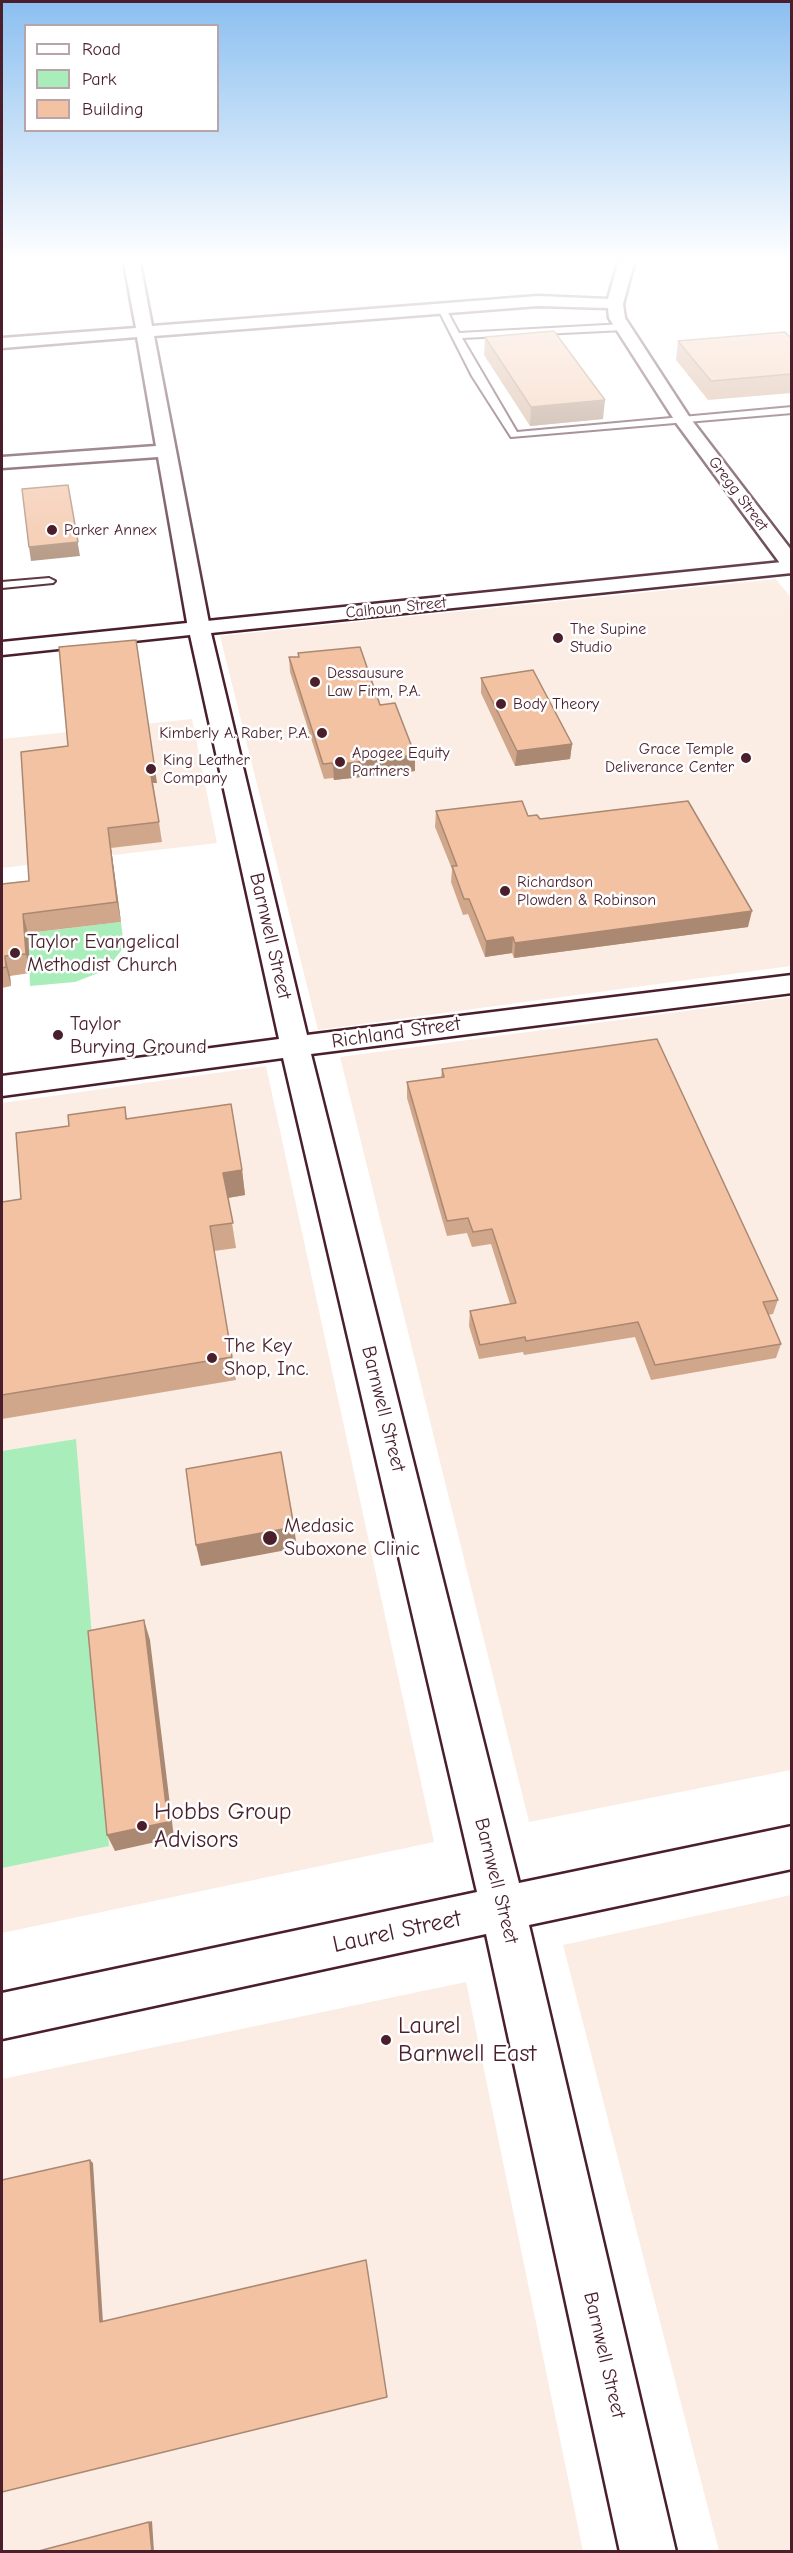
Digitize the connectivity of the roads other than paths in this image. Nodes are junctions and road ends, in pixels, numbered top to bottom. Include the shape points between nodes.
1 (154, 382) edge
2 (483, 382) edge
3 (659, 382) edge
4 (792, 410) edge
5 (683, 420) junction
6 (166, 451) junction
7 (2, 463) edge
8 (792, 567) edge
9 (49, 581) dead end
10 (2, 585) edge
11 (199, 628) junction
12 (2, 648) edge
13 (792, 984) edge
14 (295, 1047) junction
15 (2, 1086) edge
16 (792, 1846) edge
17 (503, 1909) junction
18 (2, 2016) edge
19 (648, 2552) edge

1 - 6 street, Barnwell Street
2 - 5 lane via 514,435
3 - 5 street, Gregg Street
4 - 5 lane
5 - 8 street, Gregg Street
6 - 7 street
6 - 11 street, Barnwell Street
8 - 11 street, Calhoun Street
9 - 10 lane
11 - 12 street, Calhoun Street
11 - 14 street, Barnwell Street
13 - 14 street, Richland Street
14 - 15 street, Richland Street
14 - 17 street, Barnwell Street
16 - 17 street, Laurel Street
17 - 18 street, Laurel Street
17 - 19 street, Barnwell Street

